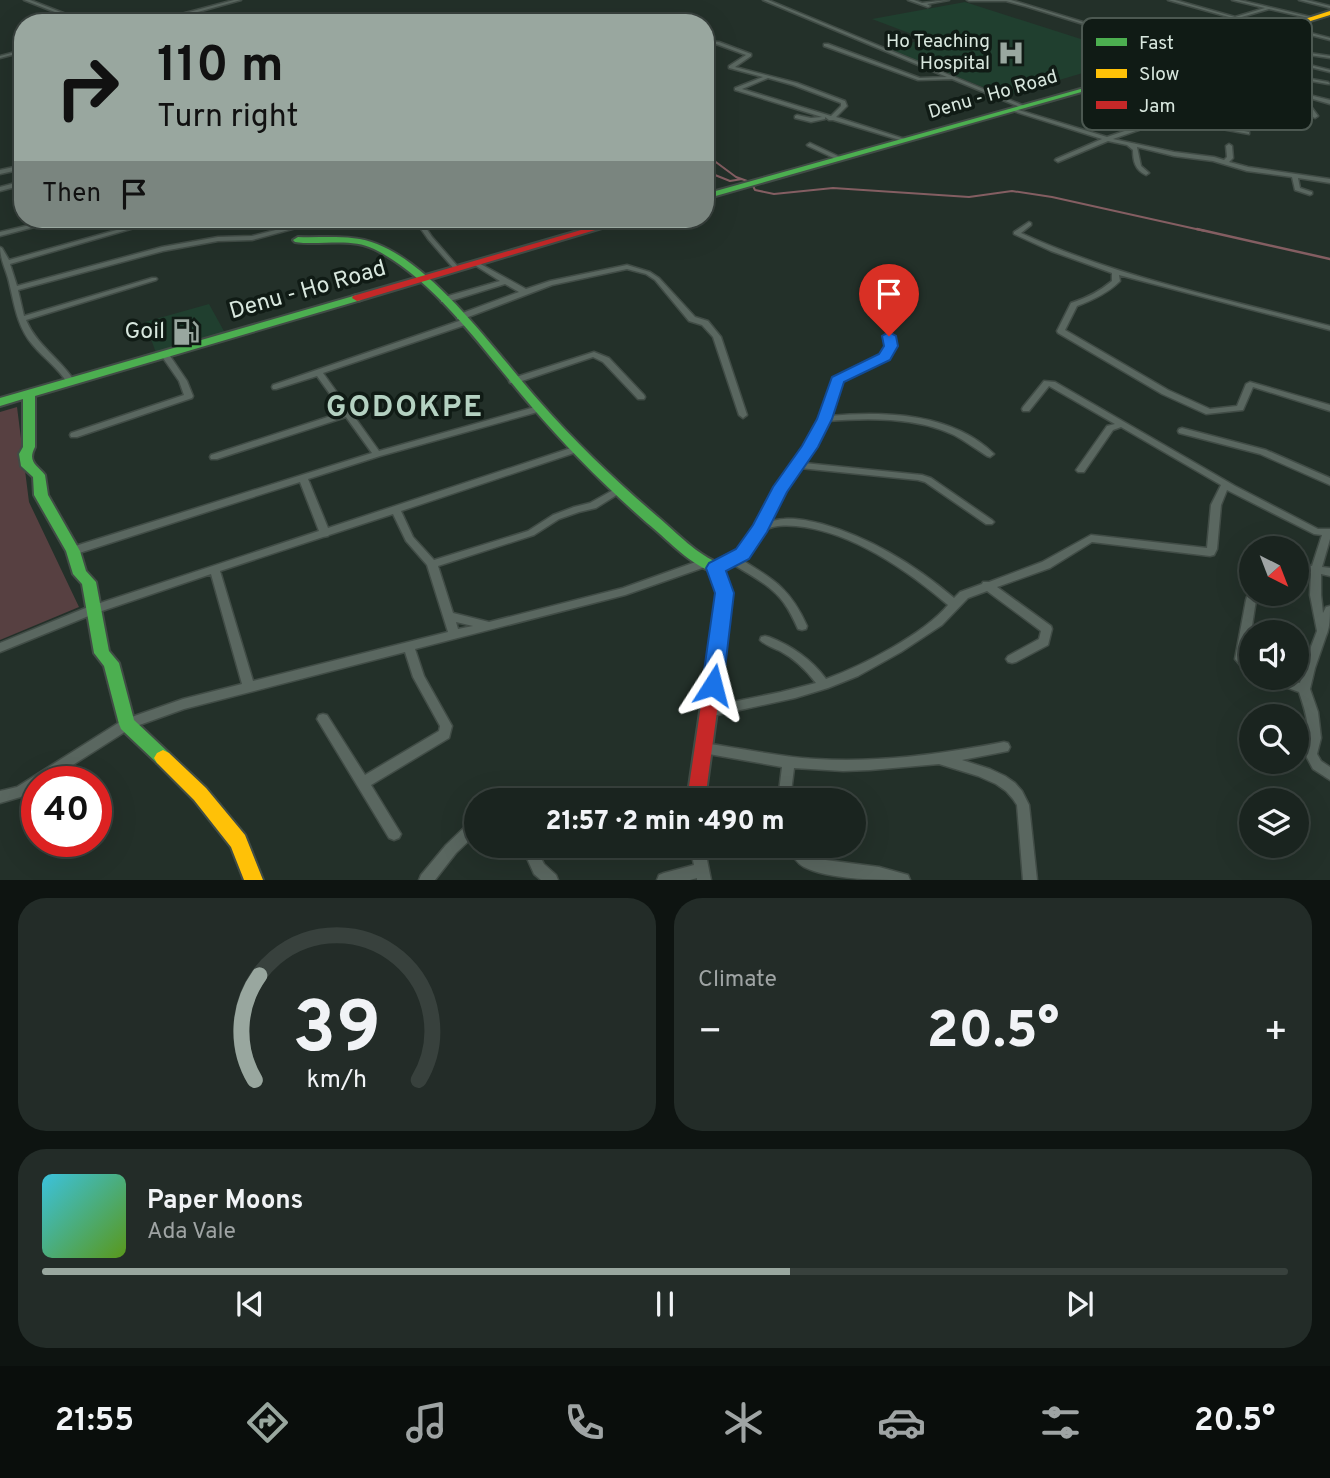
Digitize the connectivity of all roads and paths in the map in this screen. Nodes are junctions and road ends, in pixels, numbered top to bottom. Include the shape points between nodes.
1 (26, 0) edge
2 (239, 0) edge
3 (765, 0) edge
4 (910, 0) edge
5 (947, 0) edge
6 (969, 0) edge
7 (1170, 0) edge
8 (1192, 0) edge
9 (1234, 0) edge
10 (1301, 0) edge
11 (1180, 3) junction
12 (922, 5) junction
13 (929, 7) dead end
14 (1330, 7) edge
15 (1269, 9) junction
16 (1330, 13) edge
17 (63, 14) edge
18 (189, 14) edge
19 (1235, 18) joint
20 (1313, 18) joint
21 (1082, 21) edge
22 (1312, 34) edge
23 (1330, 39) edge
24 (714, 42) edge
25 (826, 45) dead end
26 (1312, 55) edge
27 (1330, 57) edge
28 (1312, 66) edge
29 (1330, 71) edge
30 (767, 77) junction
31 (954, 78) junction
32 (1312, 80) edge
33 (1328, 83) dead end
34 (1082, 90) edge
35 (1312, 98) edge
36 (1330, 102) edge
37 (1019, 109) junction
38 (1312, 112) edge
39 (1315, 116) dead end
40 (797, 117) dead end
41 (828, 118) junction
42 (1134, 130) edge
43 (1232, 130) edge
44 (1247, 133) dead end
45 (1107, 139) junction
46 (905, 140) junction
47 (810, 145) dead end
48 (1130, 145) junction
49 (1229, 146) dead end
50 (840, 159) junction
51 (1058, 160) dead end
52 (1225, 162) junction
53 (1146, 173) dead end
54 (1295, 175) junction
55 (1330, 181) edge
56 (1310, 193) dead end
57 (714, 194) edge
58 (1029, 224) dead end
59 (25, 228) edge
60 (130, 228) edge
61 (291, 228) edge
62 (423, 228) edge
63 (597, 228) edge
64 (0, 234) edge
65 (298, 240) dead end
66 (0, 249) edge
67 (9, 262) junction
68 (475, 263) junction
69 (457, 269) junction
70 (1115, 272) junction
71 (154, 279) dead end
72 (423, 279) junction
73 (503, 282) junction
74 (14, 289) junction
75 (525, 292) junction
76 (444, 300) junction
77 (23, 319) junction
78 (462, 320) junction
79 (1330, 328) edge
80 (889, 336) dead end
81 (165, 355) junction
82 (319, 373) junction
83 (513, 381) junction
84 (71, 382) junction
85 (276, 387) dead end
86 (29, 394) junction
87 (641, 397) dead end
88 (0, 402) edge
89 (1330, 408) edge
90 (538, 409) junction
91 (1026, 409) dead end
92 (348, 414) junction
93 (743, 415) dead end
94 (824, 419) junction
95 (1122, 424) junction
96 (1182, 431) dead end
97 (74, 435) dead end
98 (577, 449) junction
99 (377, 454) junction
100 (989, 454) dead end
101 (214, 457) dead end
102 (798, 464) junction
103 (1081, 470) dead end
104 (303, 478) junction
105 (1330, 482) edge
106 (1232, 488) junction
107 (618, 491) junction
108 (396, 510) junction
109 (989, 522) dead end
110 (761, 527) junction
111 (325, 534) junction
112 (1329, 534) edge
113 (73, 551) junction
114 (734, 560) junction
115 (432, 564) junction
116 (710, 565) junction
117 (1309, 569) edge
118 (1316, 570) junction
119 (215, 571) junction
120 (1330, 572) edge
121 (987, 585) junction
122 (953, 603) junction
123 (92, 610) junction
124 (1330, 610) edge
125 (448, 616) junction
126 (487, 624) junction
127 (802, 626) dead end
128 (454, 634) junction
129 (1324, 634) junction
130 (765, 640) dead end
131 (408, 646) junction
132 (0, 648) edge
133 (1012, 659) dead end
134 (1309, 668) edge
135 (824, 685) junction
136 (249, 687) junction
137 (1304, 690) edge
138 (708, 712) junction
139 (323, 719) dead end
140 (127, 724) junction
141 (1004, 747) dead end
142 (703, 748) junction
143 (941, 760) junction
144 (789, 762) junction
145 (1330, 774) edge
146 (364, 782) junction
147 (698, 788) edge
148 (786, 788) edge
149 (0, 797) edge
150 (394, 834) dead end
151 (464, 837) edge
152 (534, 858) edge
153 (805, 858) edge
154 (702, 875) edge
155 (254, 880) edge
156 (426, 880) edge
157 (551, 880) edge
158 (664, 880) edge
159 (903, 880) edge
160 (1030, 880) edge

1 - 17 street
2 - 18 street
3 - 31 street
4 - 12 street
5 - 12 street
6 - 21 street via 1006,0
7 - 11 street
8 - 11 street
9 - 15 street
10 - 14 street
11 - 19 street
12 - 13 street
15 - 19 street
15 - 20 street
16 - 20 main road, Denu - Ho Road
22 - 23 street
24 - 30 street via 749,57 731,67
25 - 31 street via 920,79
26 - 27 street
28 - 29 street
30 - 41 street via 843,102 845,106
30 - 41 street via 737,89
31 - 37 street
32 - 33 street
34 - 37 main road, Denu - Ho Road
35 - 36 street
37 - 45 street
37 - 46 main road, Denu - Ho Road
38 - 39 street
40 - 41 street
41 - 46 street
42 - 45 street
43 - 44 street
45 - 48 street
45 - 51 street
46 - 50 main road, Denu - Ho Road
47 - 50 street
48 - 52 street
48 - 53 street via 1136,149 1139,169
49 - 52 street via 1230,158
50 - 57 main road, Denu - Ho Road
52 - 54 street
54 - 55 street
54 - 56 street via 1297,189
58 - 70 street via 1016,233
59 - 64 street
60 - 67 street
61 - 74 street via 252,238 162,249
62 - 69 street
63 - 68 main road, Denu - Ho Road
65 - 72 main road via 375,246
66 - 67 street
67 - 74 street
68 - 69 main road, Denu - Ho Road
68 - 73 street
69 - 72 main road, Denu - Ho Road
70 - 79 street
70 - 89 street via 1116,281 1097,297 1074,305 1061,331 1165,392 1209,412 1240,408 1250,384
71 - 77 street
72 - 76 main road
72 - 81 main road, Denu - Ho Road
73 - 75 street
73 - 76 street
74 - 77 street
75 - 78 street
75 - 93 street via 627,267 648,273 692,319 705,323 717,337
76 - 78 main road
77 - 84 street via 33,341 63,366
78 - 82 street
78 - 83 main road
80 - 94 street via 891,346 885,357 838,380
81 - 84 main road, Denu - Ho Road
81 - 97 street via 189,396
82 - 85 street
82 - 92 street
83 - 87 street via 594,354 606,359
83 - 90 main road
84 - 86 main road, Denu - Ho Road
86 - 88 main road, Denu - Ho Road
86 - 113 main road via 27,466 39,475 41,495
90 - 98 main road
90 - 99 street
91 - 95 street via 1049,383
92 - 99 street
92 - 101 street
94 - 100 street via 881,417 941,428
94 - 102 street
95 - 103 street via 1110,428
95 - 106 street
96 - 105 street via 1263,453
98 - 107 main road
98 - 108 street
99 - 104 street
102 - 109 street via 919,477
102 - 110 street
104 - 111 street
104 - 113 street
106 - 112 street
106 - 121 street via 1223,489 1216,505 1210,552 1091,538 1046,565
107 - 115 street via 593,506 556,517 531,533
107 - 116 main road
108 - 111 street
108 - 115 street via 409,539
110 - 114 street
110 - 122 street via 780,522 811,524 868,545
111 - 119 street
112 - 118 street
113 - 123 main road via 75,564 89,582
114 - 116 street
114 - 127 street via 783,592
115 - 125 street
116 - 126 street
116 - 138 main road via 724,593
117 - 118 street
118 - 120 street
118 - 129 street via 1314,597
119 - 123 street
119 - 136 street
121 - 122 street
121 - 133 street via 1047,629 1044,642
122 - 135 street via 940,621 863,668
123 - 132 street
123 - 140 main road
124 - 129 street
125 - 126 street
125 - 128 street
126 - 128 street
128 - 131 street
129 - 134 street
130 - 135 street via 804,660
131 - 136 street
131 - 146 street via 446,726 445,734
135 - 138 street
136 - 140 street
137 - 145 street via 1315,738 1311,754
138 - 142 main road
139 - 146 street
140 - 149 street via 20,792
140 - 155 main road via 200,794 237,841
141 - 143 street
142 - 144 street
142 - 147 main road
143 - 144 street
143 - 160 street via 1007,783 1020,796
144 - 148 street
146 - 150 street
151 - 156 street
152 - 157 street
153 - 159 street via 828,867 886,872
154 - 158 street

